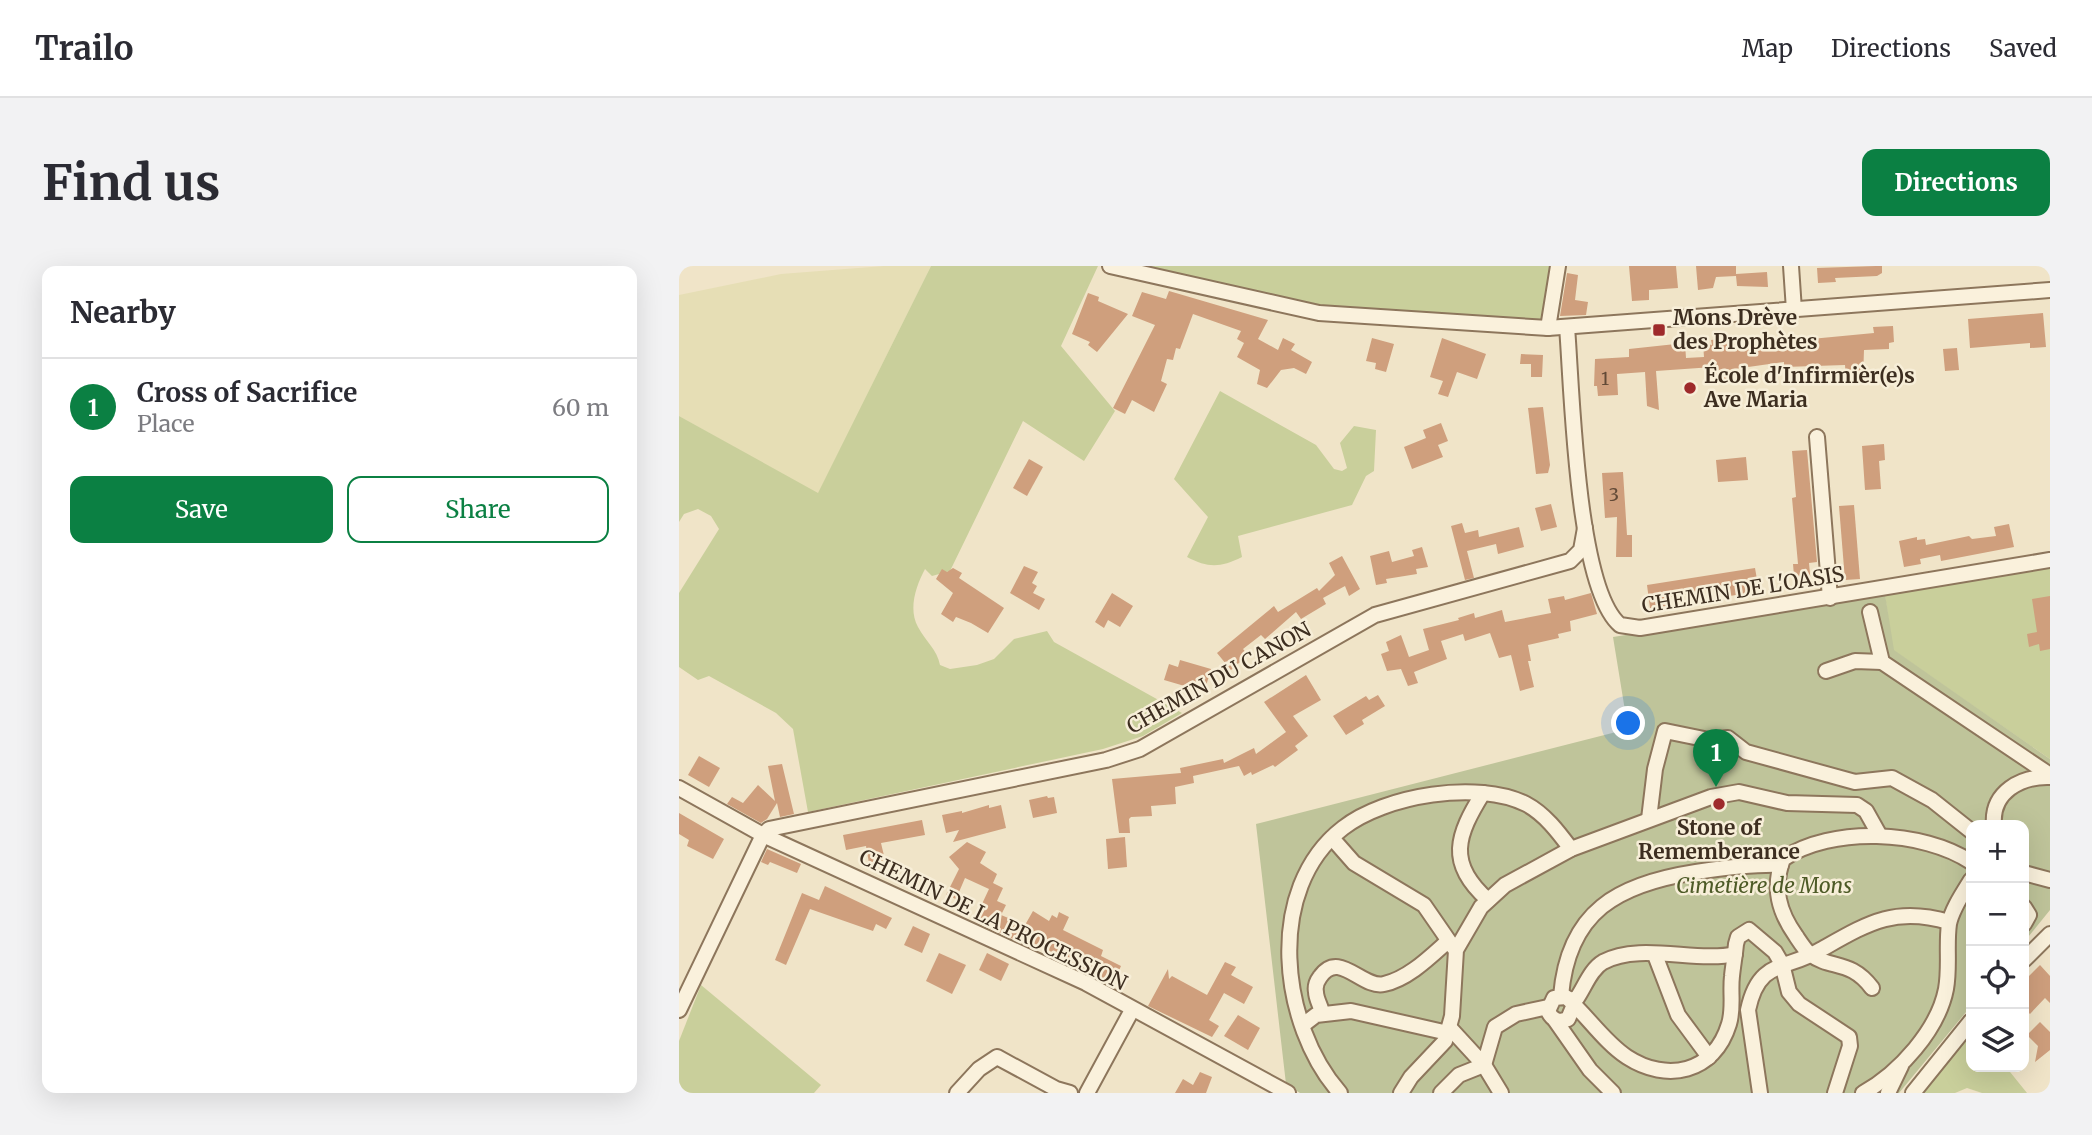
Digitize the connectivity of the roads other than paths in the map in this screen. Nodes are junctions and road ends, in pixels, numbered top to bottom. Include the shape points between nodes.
1 (1110, 266) edge
2 (1558, 266) edge
3 (1791, 266) edge
4 (2050, 290) edge
5 (1794, 310) junction
6 (1567, 327) junction
7 (1548, 328) junction
8 (1817, 437) dead end
9 (1585, 528) junction
10 (2050, 560) edge
11 (1830, 597) junction
12 (1870, 612) dead end
13 (1881, 662) junction
14 (1826, 671) dead end
15 (2050, 776) edge
16 (679, 788) edge
17 (1483, 793) junction
18 (1649, 819) junction
19 (1994, 820) edge
20 (1966, 827) edge
21 (763, 835) junction
22 (1880, 836) junction
23 (1332, 838) junction
24 (1571, 849) junction
25 (1966, 860) edge
26 (1781, 865) junction
27 (2029, 874) edge
28 (2050, 880) edge
29 (1969, 883) edge
30 (1488, 900) junction
31 (1949, 922) junction
32 (2050, 934) edge
33 (1452, 946) junction
34 (1735, 954) junction
35 (1810, 954) junction
36 (1655, 955) junction
37 (2029, 955) edge
38 (1782, 964) junction
39 (1872, 988) dead end
40 (1568, 1001) junction
41 (1732, 1002) junction
42 (1749, 1005) junction
43 (680, 1007) edge
44 (1132, 1010) junction
45 (1322, 1013) junction
46 (1551, 1013) junction
47 (1303, 1025) junction
48 (1966, 1027) edge
49 (1449, 1030) junction
50 (1709, 1057) junction
51 (1903, 1061) junction
52 (1484, 1065) junction
53 (957, 1093) edge
54 (1070, 1093) edge
55 (1087, 1093) edge
56 (1288, 1093) edge
57 (1340, 1093) edge
58 (1401, 1093) edge
59 (1441, 1093) edge
60 (1501, 1093) edge
61 (1613, 1093) edge
62 (1760, 1093) edge
63 (1835, 1093) edge
64 (1863, 1093) edge
65 (1888, 1093) edge
66 (1913, 1093) edge

1 - 7 street via 1319,313
2 - 7 street
3 - 5 street
4 - 5 street
5 - 6 street
6 - 7 street
6 - 9 street, CHEMIN DE L'OASIS
8 - 11 street
9 - 11 street, CHEMIN DE L'OASIS via 1589,554 1614,620 1631,629
9 - 21 street, CHEMIN DU CANON via 1581,550 1570,561 1375,615 1140,749 1106,760 797,821
10 - 11 street, CHEMIN DE L'OASIS
12 - 13 street
13 - 14 street via 1855,661
13 - 15 street
15 - 19 street via 2016,782 1999,802
16 - 21 street, CHEMIN DE LA PROCESSION
17 - 23 street via 1444,794 1397,803 1357,819
17 - 24 street via 1505,795 1529,805
17 - 30 street via 1462,829 1460,852 1469,882
18 - 20 street via 1665,731 1709,740 1728,738 1745,752 1855,782 1892,778 1932,800
18 - 22 street via 1739,792 1787,803 1857,805
18 - 24 street
21 - 43 street
21 - 44 street, CHEMIN DE LA PROCESSION via 996,940
22 - 25 street via 1937,846
22 - 26 street via 1812,844 1783,859
23 - 33 street via 1354,863 1424,905
23 - 47 street via 1309,869 1290,935 1291,980
24 - 30 street via 1520,876
26 - 35 street via 1778,901
26 - 40 street via 1722,868 1621,891 1577,933 1568,953
27 - 28 street
29 - 31 street
30 - 33 street
31 - 35 street via 1915,915 1882,918
31 - 51 street via 1940,1010
32 - 37 street
33 - 45 street via 1382,985 1368,983 1345,967 1330,969 1316,985
33 - 49 street
34 - 36 street
34 - 38 street via 1738,937 1749,930 1769,944
34 - 41 street
35 - 38 street
35 - 39 street via 1854,971
36 - 40 street via 1603,962 1577,998
36 - 50 street via 1678,1015
38 - 42 street via 1763,975
38 - 63 street via 1784,982 1799,1004 1849,1037
40 - 46 street via 1554,998
40 - 46 street via 1568,1019
40 - 50 street via 1624,1055 1643,1066 1666,1073 1687,1069
41 - 42 street
41 - 50 street via 1725,1036
42 - 62 street
44 - 55 street
44 - 56 street, CHEMIN DE LA PROCESSION
45 - 47 street
45 - 49 street via 1364,1012
46 - 52 street via 1516,1014 1495,1027
46 - 61 street via 1590,1070
47 - 57 street via 1322,1071
48 - 66 street
49 - 52 street
49 - 58 street
51 - 64 street
51 - 65 street
52 - 59 street via 1459,1075
52 - 60 street
53 - 54 street via 997,1057

